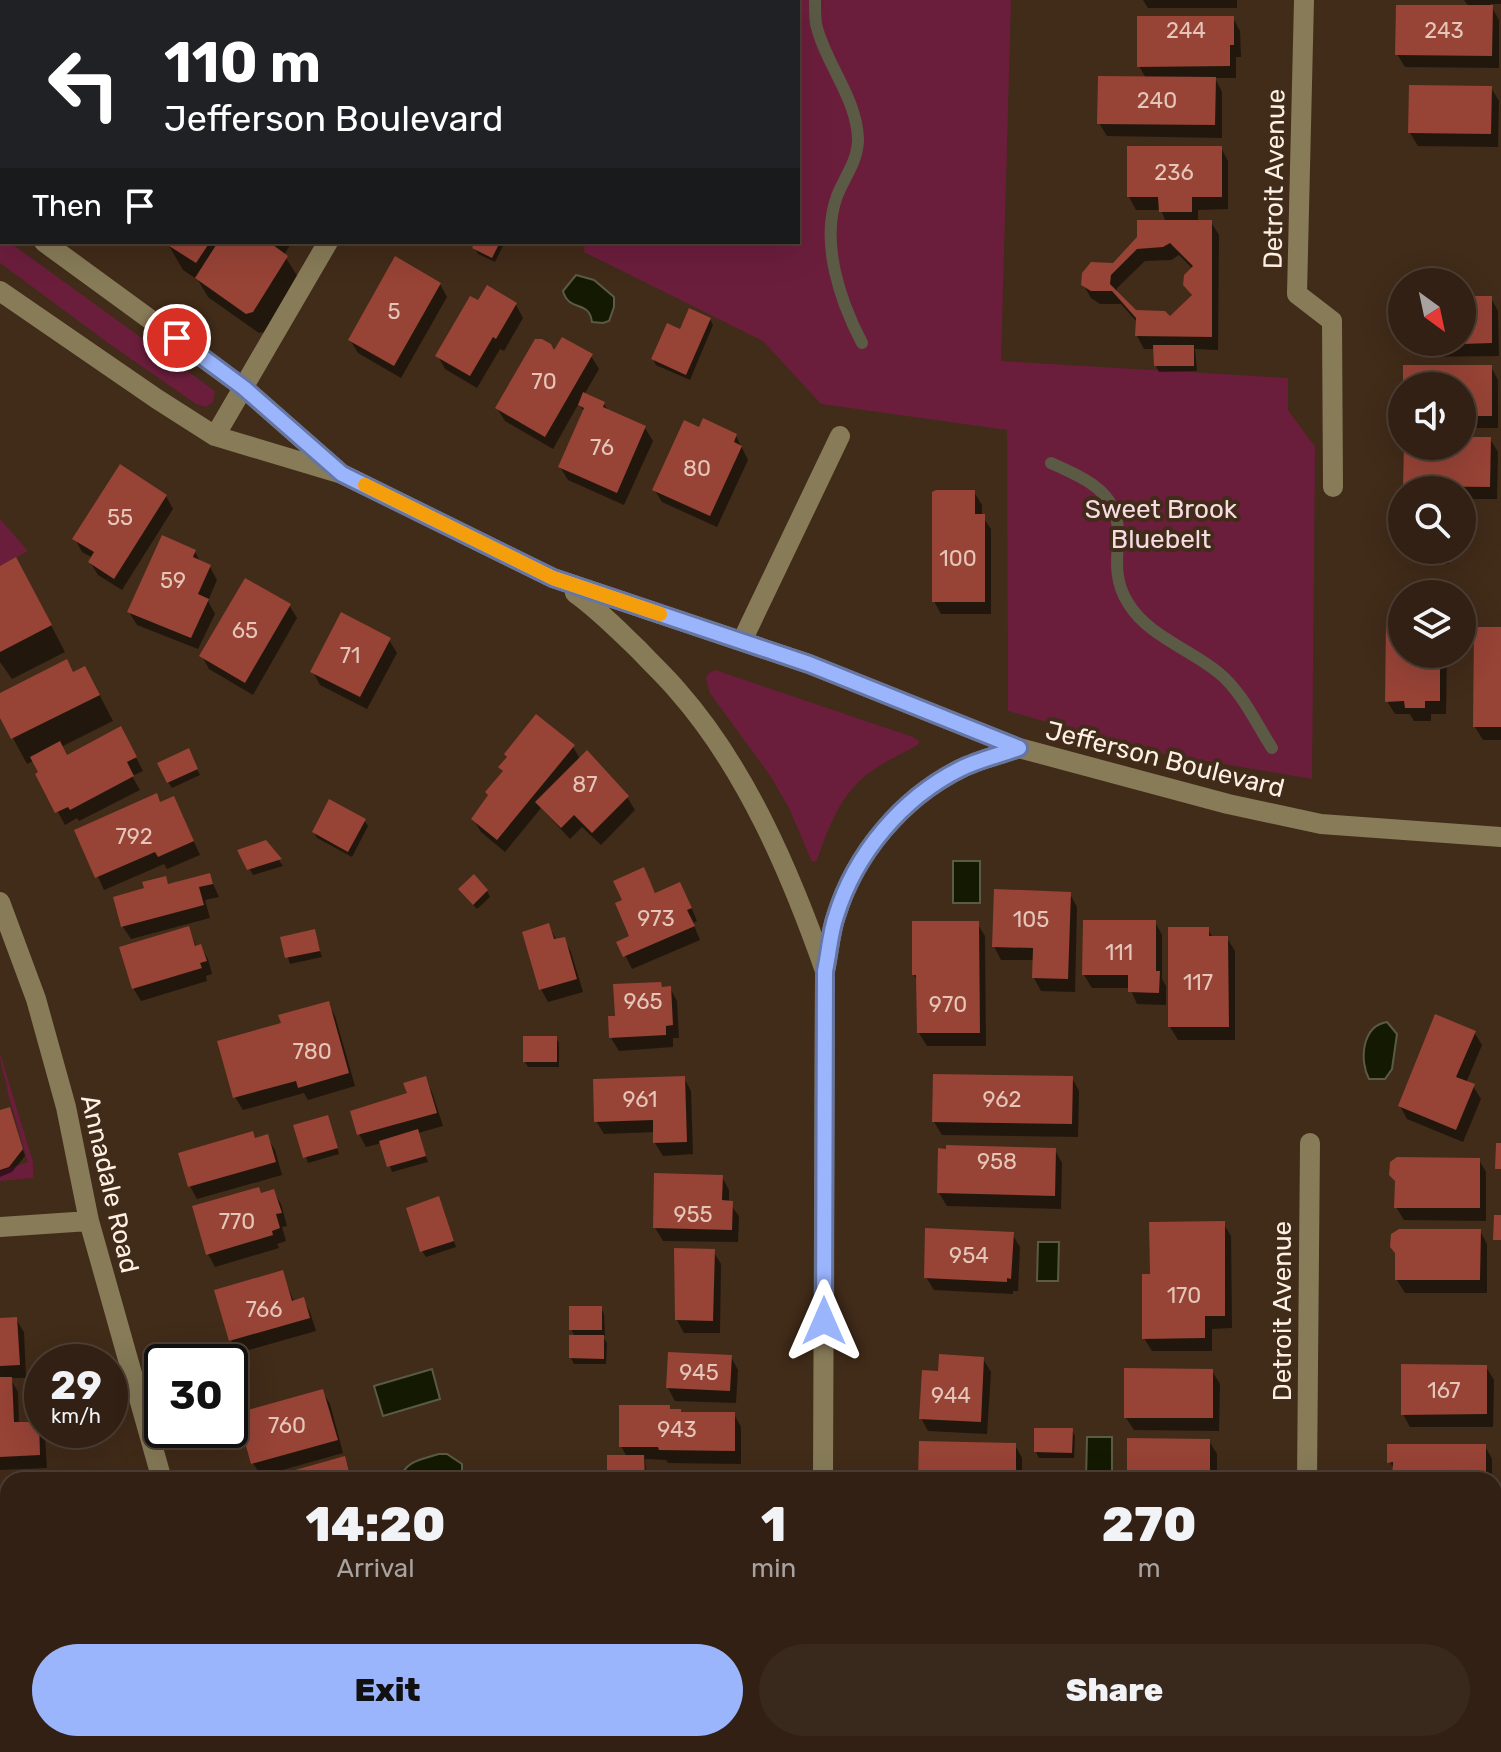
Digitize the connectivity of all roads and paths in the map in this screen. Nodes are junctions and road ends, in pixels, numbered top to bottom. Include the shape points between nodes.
1 (1304, 0) edge
2 (47, 244) edge
3 (327, 244) edge
4 (0, 291) edge
5 (244, 388) junction
6 (215, 436) junction
7 (840, 436) dead end
8 (342, 474) junction
9 (1333, 487) dead end
10 (553, 578) junction
11 (742, 641) junction
12 (1019, 748) junction
13 (1501, 837) edge
14 (0, 902) edge
15 (825, 971) junction
16 (1310, 1143) dead end
17 (89, 1221) junction
18 (0, 1227) edge
19 (160, 1472) edge
20 (823, 1472) edge
21 (1307, 1472) edge

1 - 9 street, Detroit Avenue via 1297,294 1332,321
2 - 5 street, Jefferson Boulevard
3 - 5 street
4 - 6 street, Jefferson Boulevard
5 - 6 street
5 - 8 street, Jefferson Boulevard
6 - 8 street, Jefferson Boulevard
7 - 11 street
8 - 10 street, Jefferson Boulevard
10 - 11 street, Jefferson Boulevard
10 - 15 street via 598,609 679,691 726,757 777,850
11 - 12 street, Jefferson Boulevard
12 - 13 street, Jefferson Boulevard via 1321,824
12 - 15 street via 961,768 917,797 881,832 854,872 836,916
14 - 17 street, Annadale Road via 45,1030
15 - 20 street
16 - 21 street, Detroit Avenue
17 - 18 street
17 - 19 street, Annadale Road

